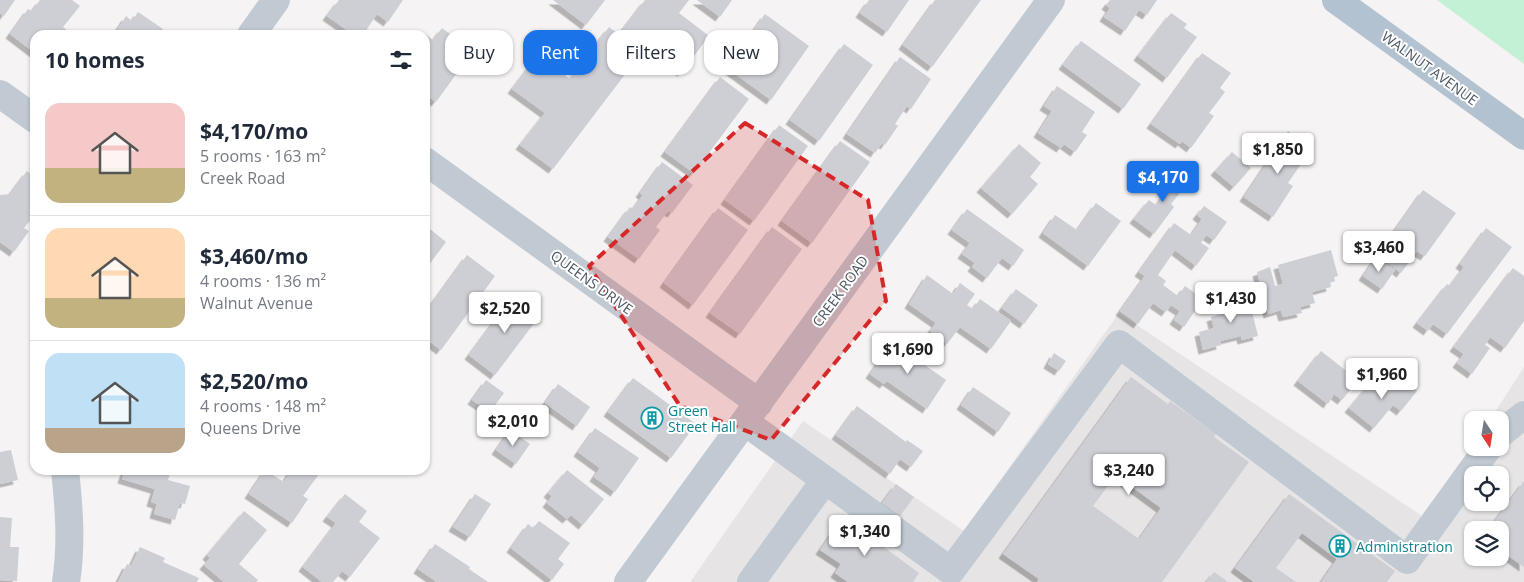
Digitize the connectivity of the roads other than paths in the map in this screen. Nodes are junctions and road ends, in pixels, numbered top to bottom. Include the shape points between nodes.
1 (276, 0) edge
2 (1051, 0) edge
3 (1336, 0) edge
4 (255, 30) edge
5 (0, 94) edge
6 (30, 115) edge
7 (1524, 136) edge
8 (430, 165) edge
9 (752, 412) junction
10 (1524, 415) edge
11 (1509, 427) edge
12 (1482, 456) edge
13 (65, 475) edge
14 (825, 480) junction
15 (66, 582) edge
16 (628, 582) edge
17 (751, 582) edge

1 - 4 street
2 - 9 street, CREEK ROAD
3 - 7 main road, WALNUT AVENUE
5 - 6 street
8 - 9 street, QUEENS DRIVE
9 - 14 street, QUEENS DRIVE
9 - 16 street, CREEK ROAD
10 - 11 street
12 - 14 street, QUEENS DRIVE via 1407,560 1119,344 951,571
13 - 15 street via 70,524
14 - 17 street

